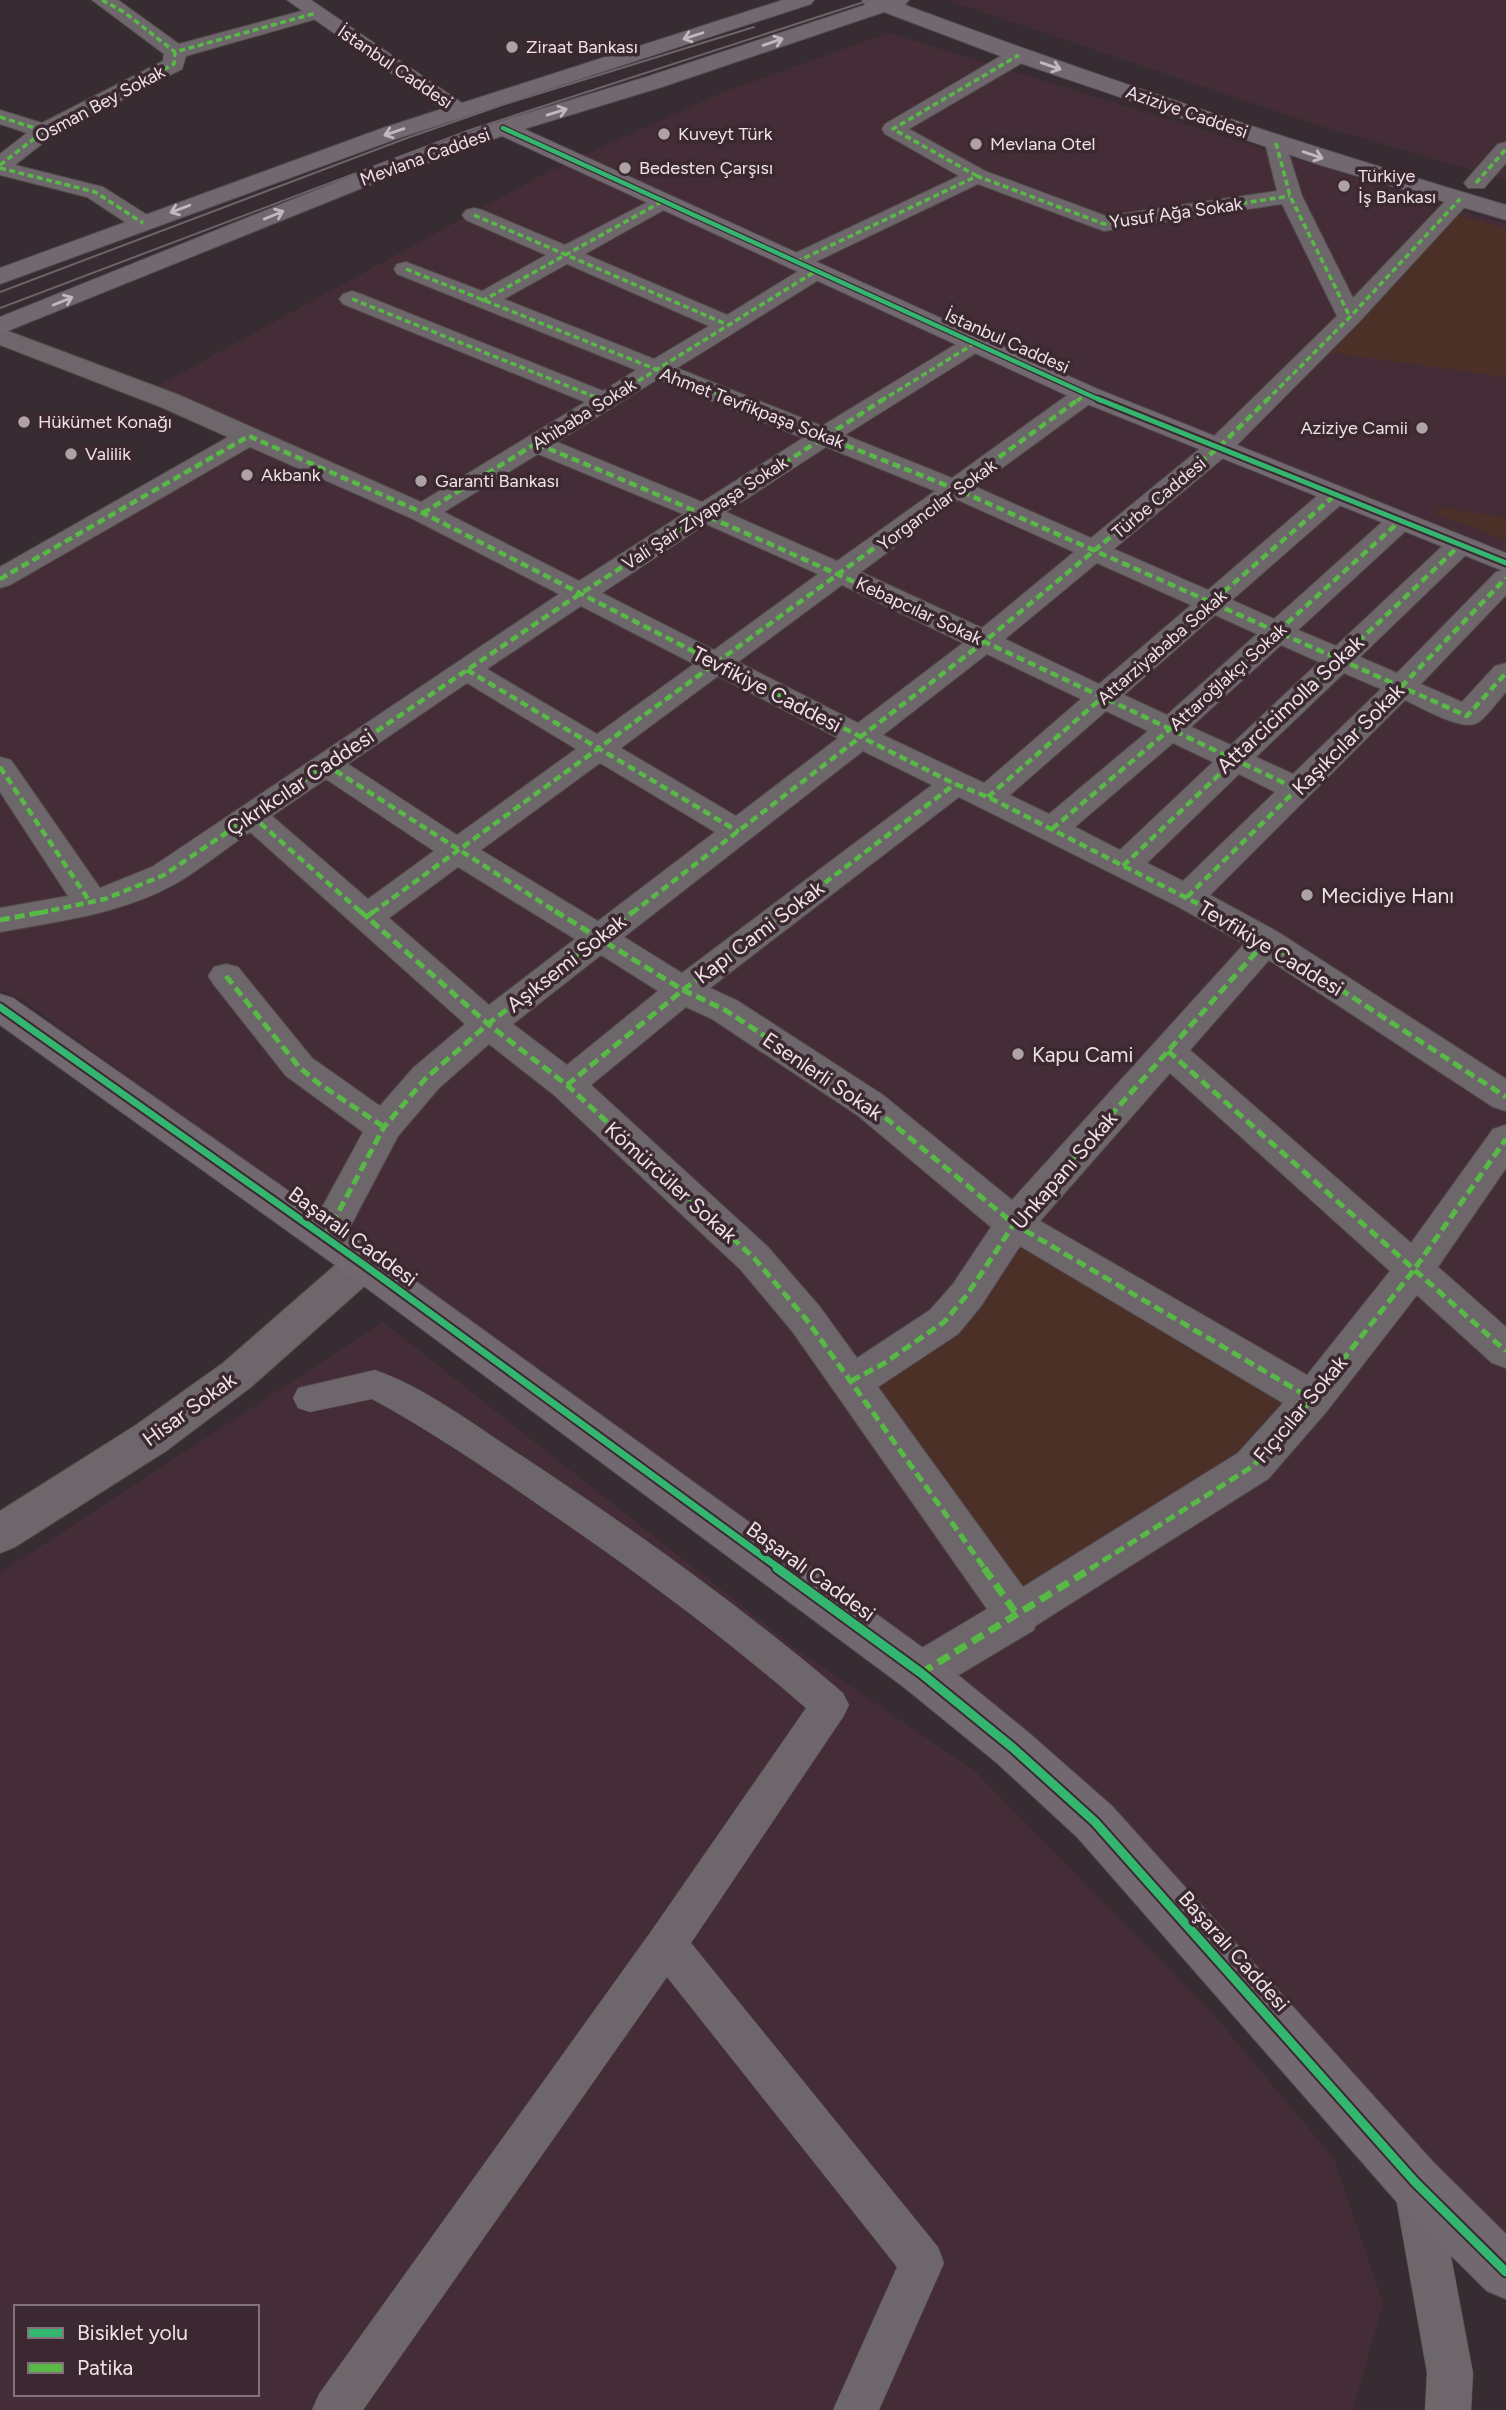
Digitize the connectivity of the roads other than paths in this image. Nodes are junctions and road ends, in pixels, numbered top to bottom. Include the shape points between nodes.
1 (102, 0) edge
2 (804, 0) edge
3 (919, 0) edge
4 (884, 2) edge
5 (312, 5) edge
6 (175, 52) junction
7 (1019, 55) junction
8 (458, 110) junction
9 (0, 117) edge
10 (503, 128) junction
11 (44, 131) junction
12 (1276, 143) junction
13 (1506, 149) edge
14 (0, 167) edge
15 (976, 176) junction
16 (1468, 191) junction
17 (1506, 192) edge
18 (1290, 196) junction
19 (663, 201) junction
20 (1506, 213) edge
21 (474, 215) dead end
22 (143, 223) junction
23 (563, 254) junction
24 (806, 267) junction
25 (406, 269) dead end
26 (0, 277) edge
27 (352, 299) dead end
28 (482, 301) junction
29 (1350, 317) junction
30 (728, 325) junction
31 (0, 326) edge
32 (0, 335) edge
33 (975, 343) junction
34 (656, 370) junction
35 (1086, 394) junction
36 (606, 401) junction
37 (823, 435) junction
38 (249, 436) junction
39 (537, 444) junction
40 (1217, 448) junction
41 (958, 490) junction
42 (1335, 495) junction
43 (423, 513) junction
44 (705, 513) junction
45 (1400, 521) junction
46 (1460, 545) junction
47 (1097, 550) junction
48 (1506, 563) edge
49 (842, 574) junction
50 (1506, 578) edge
51 (0, 579) edge
52 (579, 595) junction
53 (1213, 603) junction
54 (1279, 632) junction
55 (985, 641) junction
56 (1338, 659) junction
57 (717, 663) junction
58 (467, 670) junction
59 (1506, 673) edge
60 (1401, 687) junction
61 (1103, 698) junction
62 (1170, 729) junction
63 (860, 737) junction
64 (599, 749) junction
65 (1232, 759) junction
66 (325, 764) junction
67 (0, 767) edge
68 (955, 784) junction
69 (1297, 789) junction
70 (988, 797) junction
71 (251, 815) junction
72 (1052, 829) junction
73 (739, 832) junction
74 (456, 850) junction
75 (1123, 866) junction
76 (1187, 897) junction
77 (90, 902) junction
78 (365, 918) junction
79 (0, 920) edge
80 (598, 938) junction
81 (1266, 941) junction
82 (226, 976) dead end
83 (683, 990) junction
84 (0, 1007) edge
85 (488, 1024) junction
86 (1168, 1051) junction
87 (567, 1085) junction
88 (1506, 1097) edge
89 (384, 1127) junction
90 (1506, 1139) edge
91 (1014, 1224) junction
92 (325, 1237) junction
93 (363, 1264) junction
94 (1413, 1271) junction
95 (1506, 1351) edge
96 (850, 1381) junction
97 (310, 1398) dead end
98 (1312, 1399) junction
99 (0, 1534) edge
100 (1018, 1616) junction
101 (922, 1674) junction
102 (666, 1944) junction
103 (1415, 2182) junction
104 (1506, 2272) edge
105 (335, 2410) edge
106 (856, 2410) edge
107 (1448, 2410) edge

1 - 6 street
2 -> 8 main road, Mevlana Caddesi
3 - 16 main road, Aziziye Caddesi
4 - 7 main road, Aziziye Caddesi
10 -> 4 main road, Mevlana Caddesi via 654,82
5 - 6 street, Osman Bey Sokak
5 - 8 main road, İstanbul Caddesi
6 - 11 street, Osman Bey Sokak via 174,64
7 -> 12 main road, Aziziye Caddesi
7 - 15 street, Yusuf Ağa Sokak via 893,129
8 -> 22 main road, Mevlana Caddesi
9 - 11 street
10 - 19 main road, İstanbul Caddesi
31 -> 10 main road, Mevlana Caddesi via 353,183
11 - 14 street, Osman Bey Sokak
12 -> 16 main road, Aziziye Caddesi
12 - 18 street
13 - 16 street, Türbe Caddesi
14 - 22 street, Osman Bey Sokak via 94,192
15 - 18 street, Yusuf Ağa Sokak via 1104,224
15 - 24 street
16 - 17 main road, Aziziye Caddesi
16 - 20 main road, Aziziye Caddesi
16 - 29 street, Türbe Caddesi
18 - 29 street
19 - 23 street
19 - 24 main road, İstanbul Caddesi
21 - 23 street
22 - 26 main road, Mevlana Caddesi
23 - 28 street
23 - 30 street
24 - 30 street, Ahibaba Sokak
24 - 33 main road, İstanbul Caddesi
25 - 28 street, Ahmet Tevfikpaşa Sokak
27 - 36 street
28 - 34 street, Ahmet Tevfikpaşa Sokak
29 - 40 street, Türbe Caddesi
30 - 34 street, Ahibaba Sokak
32 - 38 street, Tevfikiye Caddesi
33 - 35 main road, İstanbul Caddesi
33 - 37 street, Vali Şair Ziyapaşa Sokak
34 - 36 street, Ahibaba Sokak
34 - 37 street, Ahmet Tevfikpaşa Sokak
35 - 40 main road, İstanbul Caddesi
35 - 41 street, Yorgancılar Sokak
36 - 39 street, Ahibaba Sokak
37 - 41 street, Ahmet Tevfikpaşa Sokak
37 - 44 street, Vali Şair Ziyapaşa Sokak
38 - 43 street, Tevfikiye Caddesi
38 - 51 street
39 - 43 street, Ahibaba Sokak
39 - 44 street, Kebapcılar Sokak
40 - 42 main road, İstanbul Caddesi
40 - 47 street, Türbe Caddesi
41 - 47 street, Ahmet Tevfikpaşa Sokak
41 - 49 street, Yorgancılar Sokak
42 - 45 main road, İstanbul Caddesi
42 - 53 street, Attarziyababa Sokak
43 - 52 street, Tevfikiye Caddesi
44 - 49 street, Kebapcılar Sokak
44 - 52 street, Vali Şair Ziyapaşa Sokak
45 - 46 main road, İstanbul Caddesi
45 - 54 street, Attaroğlakçı Sokak
46 - 48 main road, İstanbul Caddesi
46 - 56 street, Attarcicimolla Sokak
47 - 53 street, Ahmet Tevfikpaşa Sokak
47 - 55 street, Türbe Caddesi
49 - 55 street, Kebapcılar Sokak
49 - 57 street, Yorgancılar Sokak
50 - 60 street, Kaşıkcılar Sokak
52 - 57 street, Tevfikiye Caddesi
52 - 58 street, Çıkrıkcılar Caddesi
53 - 54 street, Ahmet Tevfikpaşa Sokak
53 - 61 street, Attarziyababa Sokak
54 - 56 street, Ahmet Tevfikpaşa Sokak
54 - 62 street, Attaroğlakçı Sokak
55 - 61 street, Kebapcılar Sokak
55 - 63 street, Türbe Caddesi
56 - 60 street, Ahmet Tevfikpaşa Sokak
56 - 65 street, Attarcicimolla Sokak
57 - 63 street, Tevfikiye Caddesi
57 - 64 street, Yorgancılar Sokak
58 - 64 street
58 - 66 street, Çıkrıkcılar Caddesi
59 - 60 street, Ahmet Tevfikpaşa Sokak via 1467,716
60 - 69 street, Kaşıkcılar Sokak
61 - 62 street, Kebapcılar Sokak
61 - 70 street, Attarziyababa Sokak
62 - 65 street, Kebapcılar Sokak
62 - 72 street, Attaroğlakçı Sokak
63 - 68 street, Tevfikiye Caddesi
63 - 73 street, Aşıksemi Sokak
64 - 73 street
64 - 74 street, Yorgancılar Sokak
65 - 69 street, Kebapcılar Sokak
65 - 75 street, Attarcicimolla Sokak
66 - 71 street, Çıkrıkcılar Caddesi
66 - 74 street, Esenlerli Sokak
67 - 77 street
68 - 70 street, Tevfikiye Caddesi
68 - 83 street, Kapı Cami Sokak
69 - 76 street, Kaşıkcılar Sokak
70 - 72 street, Tevfikiye Caddesi
71 - 77 street, Çıkrıkcılar Caddesi via 141,888
71 - 78 street, Kömürcüler Sokak
72 - 75 street, Tevfikiye Caddesi
73 - 80 street, Aşıksemi Sokak
74 - 78 street, Yorgancılar Sokak
74 - 80 street, Esenlerli Sokak
75 - 76 street, Tevfikiye Caddesi
76 - 81 street, Tevfikiye Caddesi
77 - 79 street, Çıkrıkcılar Caddesi
78 - 85 street, Kömürcüler Sokak
80 - 83 street, Esenlerli Sokak
80 - 85 street, Aşıksemi Sokak
81 - 86 street, Unkapanı Sokak
81 - 88 street, Tevfikiye Caddesi
82 - 89 street via 299,1067
83 - 87 street, Kapı Cami Sokak
83 - 91 street, Esenlerli Sokak via 725,1010 870,1105
84 - 92 main road, Başaralı Caddesi
85 - 87 street, Kömürcüler Sokak
85 - 89 street, Aşıksemi Sokak via 426,1078
86 - 91 street, Unkapanı Sokak
86 - 94 street
87 - 96 street, Kömürcüler Sokak via 754,1258
89 - 92 street, Aşıksemi Sokak
90 - 94 street, Fıçıcılar Sokak
91 - 96 street, Unkapanı Sokak via 968,1295 944,1322
91 - 98 street, Esenlerli Sokak
92 - 93 main road, Başaralı Caddesi
93 - 99 street, Hisar Sokak via 237,1376 151,1438
93 - 101 main road, Başaralı Caddesi
94 - 95 street
94 - 98 street, Fıçıcılar Sokak
96 - 100 street, Kömürcüler Sokak
97 - 102 lane via 375,1384 429,1413 627,1544 763,1646 830,1705
98 - 100 street, Fıçıcılar Sokak via 1253,1466
100 - 101 street, Fıçıcılar Sokak
101 - 103 main road, Başaralı Caddesi via 1095,1822
102 - 105 lane
102 - 106 lane via 922,2263
103 - 104 main road, Başaralı Caddesi
103 - 107 lane via 1450,2372

